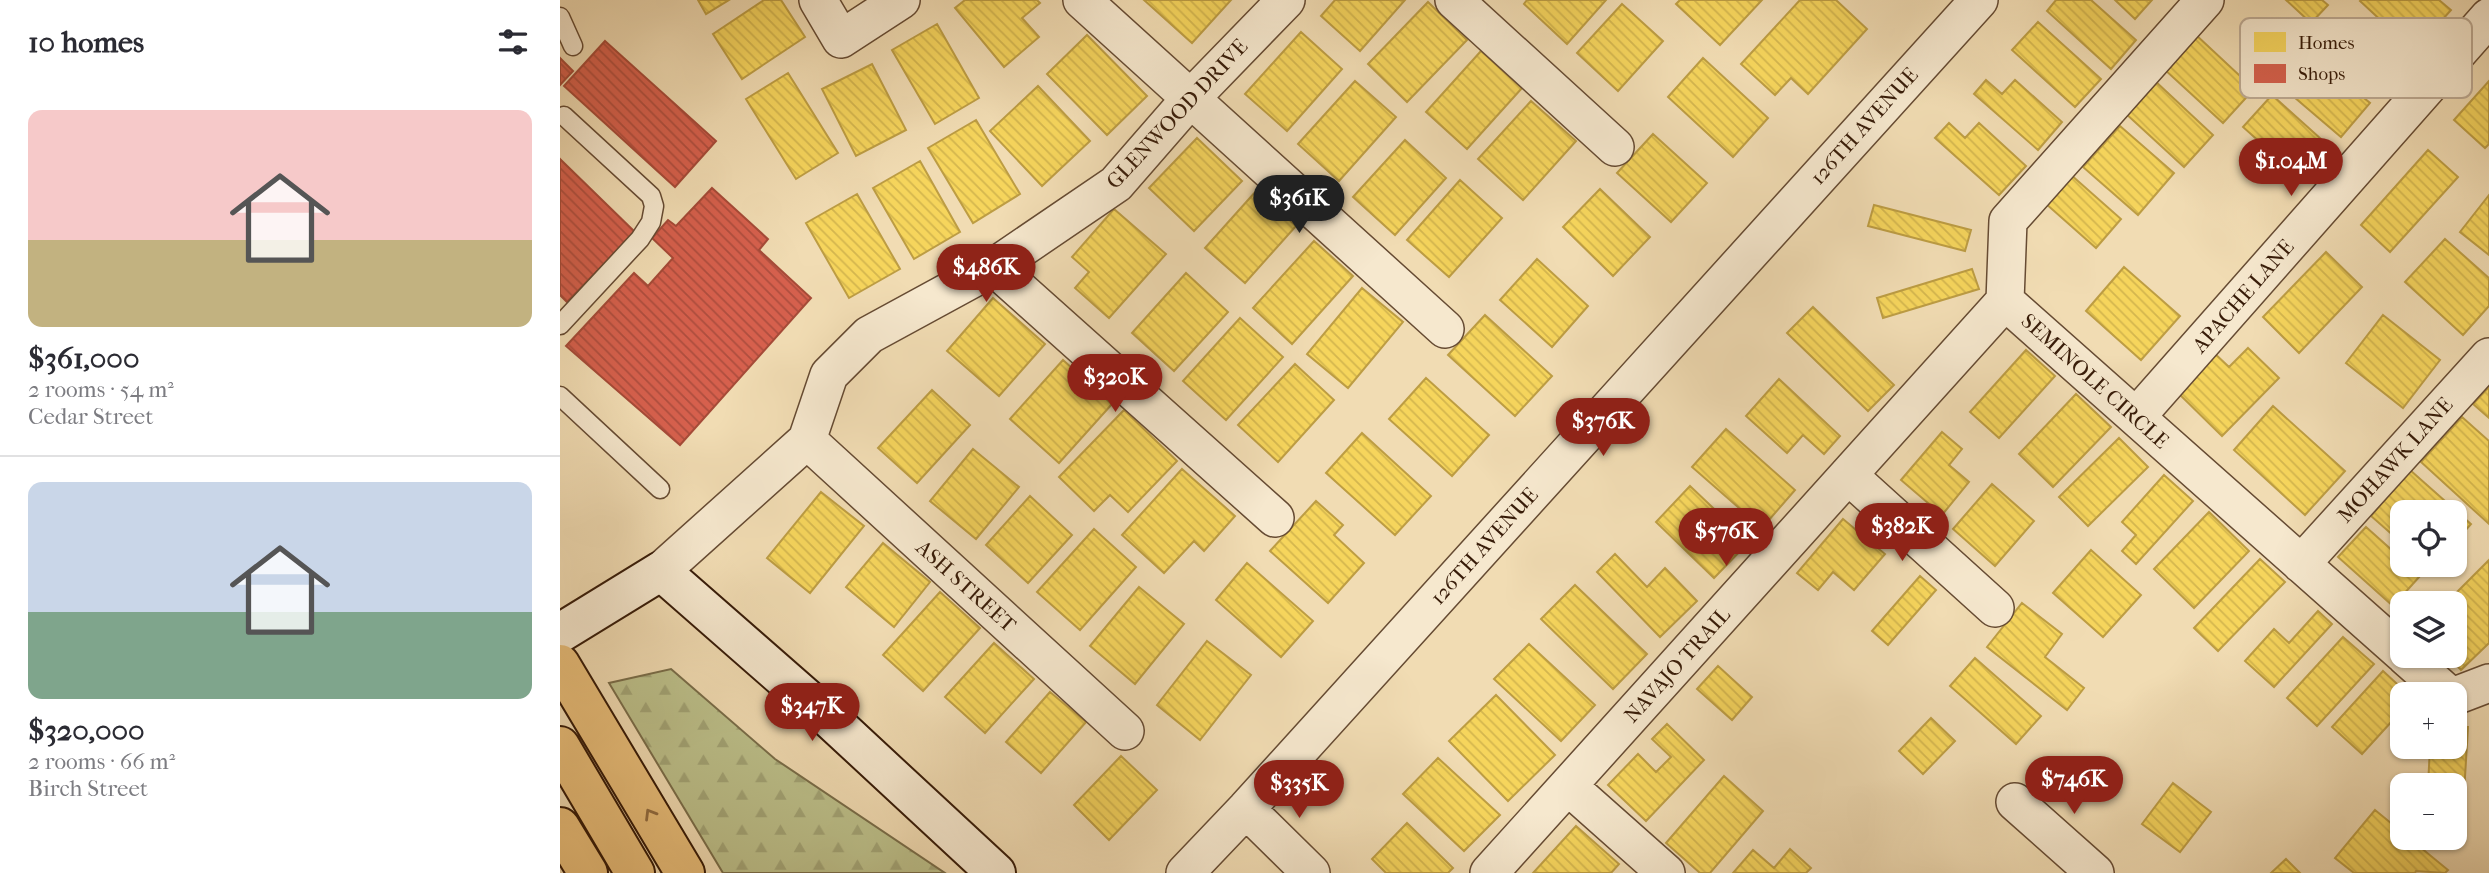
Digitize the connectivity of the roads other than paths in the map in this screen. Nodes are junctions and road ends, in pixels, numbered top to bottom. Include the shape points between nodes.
1 (818, 0) edge
2 (901, 0) edge
3 (1082, 0) edge
4 (1286, 0) edge
5 (1454, 0) edge
6 (1979, 0) edge
7 (2205, 0) edge
8 (560, 17) edge
9 (2489, 17) edge
10 (2472, 36) edge
11 (573, 46) dead end
12 (2418, 98) edge
13 (1191, 99) junction
14 (564, 116) dead end
15 (1615, 146) dead end
16 (993, 267) junction
17 (2005, 301) junction
18 (560, 325) edge
19 (1446, 329) dead end
20 (2489, 357) edge
21 (560, 396) edge
22 (2137, 417) junction
23 (807, 440) junction
24 (1848, 475) junction
25 (660, 489) dead end
26 (1275, 518) dead end
27 (2301, 564) junction
28 (661, 571) junction
29 (1995, 608) dead end
30 (560, 633) edge
31 (2390, 643) edge
32 (560, 664) edge
33 (2419, 668) edge
34 (2434, 682) edge
35 (2489, 683) edge
36 (2467, 691) edge
37 (1125, 731) dead end
38 (560, 746) edge
39 (1568, 786) junction
40 (2015, 802) dead end
41 (1246, 809) junction
42 (560, 827) edge
43 (588, 873) edge
44 (635, 873) edge
45 (685, 873) edge
46 (996, 873) edge
47 (1185, 873) edge
48 (1311, 873) edge
49 (1489, 873) edge
50 (1666, 873) edge
51 (2095, 873) edge

1 - 2 street via 841,39
3 - 13 street
4 - 13 street, GLENWOOD DRIVE
5 - 15 street
6 - 41 street, 126TH AVENUE
7 - 17 street, SEMINOLE CIRCLE via 2008,222
8 - 11 lane
9 - 10 street, APACHE LANE
12 - 22 street, APACHE LANE
13 - 16 street, GLENWOOD DRIVE via 1116,184
13 - 19 street
14 - 18 lane via 651,196 654,206 640,239
16 - 23 street, GLENWOOD DRIVE via 869,335 830,375
16 - 26 street
17 - 22 street, SEMINOLE CIRCLE
17 - 24 street, NAVAJO TRAIL
20 - 27 street, MOHAWK LANE
21 - 25 lane
22 - 27 street, SEMINOLE CIRCLE
23 - 28 street, GLENWOOD DRIVE
23 - 37 street, ASH STREET
24 - 29 street
24 - 39 street, NAVAJO TRAIL
27 - 31 street, SEMINOLE CIRCLE
28 - 30 street
28 - 46 street
45 -> 32 main road
33 - 34 street, SEMINOLE CIRCLE
35 - 36 street
38 - 44 main road
39 - 49 street, NAVAJO TRAIL
39 - 50 street
40 - 51 street
41 - 47 street, 126TH AVENUE
41 - 48 street
42 - 43 main road

